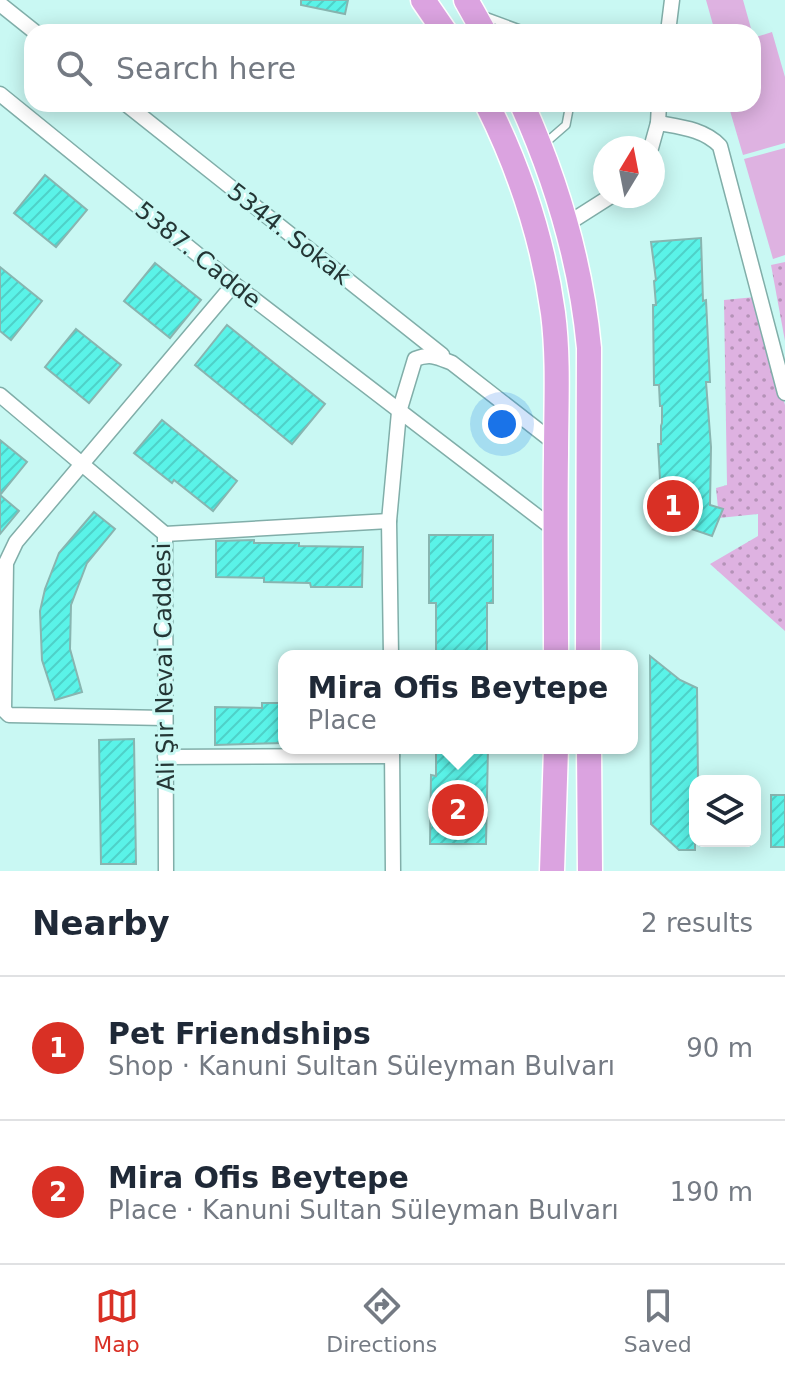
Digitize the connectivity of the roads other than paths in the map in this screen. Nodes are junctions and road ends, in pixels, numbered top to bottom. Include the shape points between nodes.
1 (423, 0) edge
2 (672, 0) edge
3 (0, 4) edge
4 (473, 11) edge
5 (25, 24) edge
6 (440, 24) edge
7 (507, 24) edge
8 (669, 24) edge
9 (0, 94) edge
10 (136, 112) edge
11 (491, 112) edge
12 (526, 112) edge
13 (568, 112) edge
14 (659, 112) edge
15 (658, 123) junction
16 (654, 136) edge
17 (541, 146) junction
18 (593, 207) edge
19 (567, 224) junction
20 (234, 284) junction
21 (452, 363) junction
22 (785, 393) edge
23 (0, 395) edge
24 (399, 412) junction
25 (556, 444) junction
26 (81, 464) junction
27 (389, 521) junction
28 (555, 530) junction
29 (165, 534) junction
30 (4, 555) edge
31 (391, 650) edge
32 (556, 650) edge
33 (588, 650) edge
34 (165, 718) junction
35 (301, 754) edge
36 (392, 754) edge
37 (556, 754) edge
38 (589, 754) edge
39 (165, 757) junction
40 (166, 871) edge
41 (393, 871) edge
42 (552, 871) edge
43 (590, 871) edge

1 - 6 main road
2 - 8 street
3 - 5 street
4 - 7 lane
9 - 20 street, 5387. Cadde
10 - 21 street, 5344. Sokak
11 - 25 main road via 533,218 549,289 556,344
12 - 17 main road
13 - 17 lane via 566,125
14 - 15 street
15 - 16 street
15 - 22 street via 703,132 720,146
17 - 19 main road
18 - 19 street
19 - 33 main road via 589,348
20 - 24 street, 5387. Cadde
20 - 26 street
21 - 24 street via 426,355 415,359
21 - 25 street, 5344. Sokak
23 - 26 street, Ali Şir Nevai Caddesi
24 - 27 street
24 - 28 street, 5387. Cadde
25 - 28 main road
26 - 29 street, Ali Şir Nevai Caddesi
26 - 30 street
27 - 29 street
27 - 31 street
28 - 32 main road
29 - 34 street, Ali Şir Nevai Caddesi
30 - 34 street via 4,710 9,715
34 - 39 street, Ali Şir Nevai Caddesi
35 - 39 street
36 - 41 street
37 - 42 main road
38 - 43 main road
39 - 40 street, Ali Şir Nevai Caddesi

